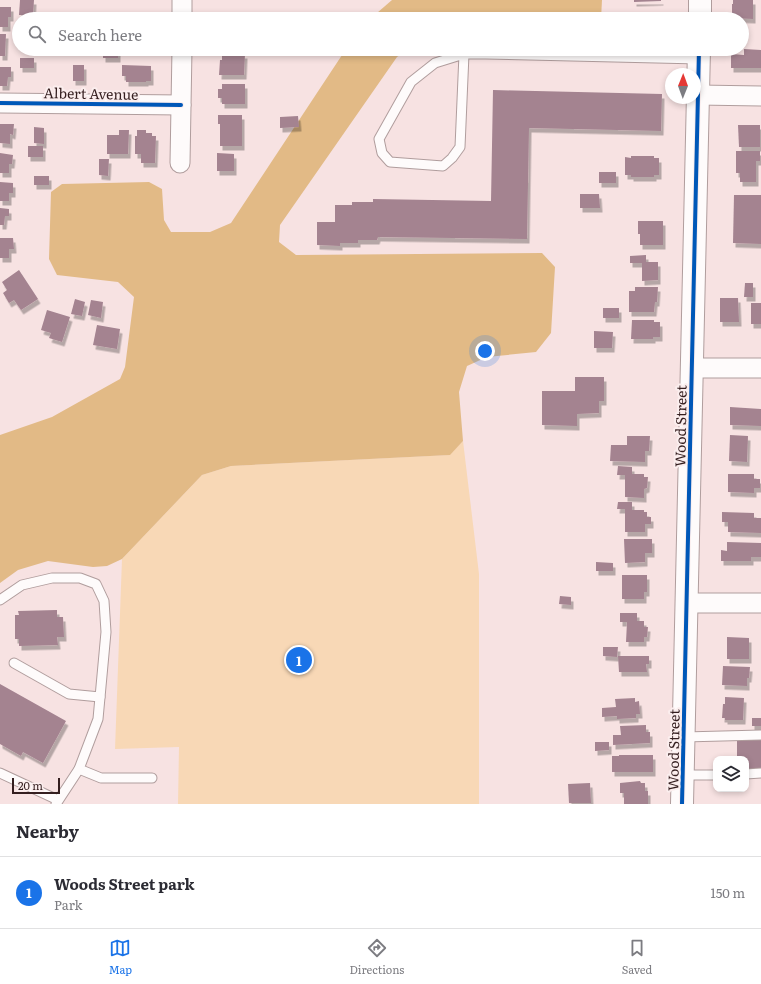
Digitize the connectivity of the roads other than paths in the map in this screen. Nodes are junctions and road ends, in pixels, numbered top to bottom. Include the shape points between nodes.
1 (182, 0) edge
2 (700, 0) edge
3 (182, 12) edge
4 (700, 12) edge
5 (182, 56) edge
6 (458, 56) edge
7 (464, 56) edge
8 (699, 56) edge
9 (699, 68) edge
10 (701, 95) edge
11 (761, 96) edge
12 (0, 103) edge
13 (698, 104) edge
14 (181, 105) junction
15 (180, 163) dead end
16 (693, 368) junction
17 (761, 368) edge
18 (0, 600) edge
19 (687, 603) junction
20 (761, 603) edge
21 (14, 663) dead end
22 (100, 697) junction
23 (761, 735) edge
24 (684, 737) junction
25 (79, 769) junction
26 (0, 773) edge
27 (761, 773) edge
28 (749, 774) edge
29 (683, 775) junction
30 (713, 775) edge
31 (152, 778) dead end
32 (57, 802) edge
33 (682, 804) edge

1 - 3 street
2 - 4 street
5 - 14 street
6 - 7 lane via 435,63 411,82 379,139 382,153 390,162 443,166 460,147
8 - 9 street, Wood Street
10 - 11 street
12 - 14 street, Albert Avenue
13 - 16 street, Wood Street
14 - 15 street
16 - 17 street
16 - 19 street, Wood Street
18 - 22 lane via 22,585 52,578 80,578 96,584 104,601 106,632
19 - 20 street
19 - 24 street, Wood Street
21 - 22 lane via 69,694
22 - 25 lane via 98,718
23 - 24 lane
24 - 29 street, Wood Street
25 - 31 lane via 101,778
25 - 32 lane
26 - 32 lane
27 - 28 lane
29 - 30 lane
29 - 33 street, Wood Street

